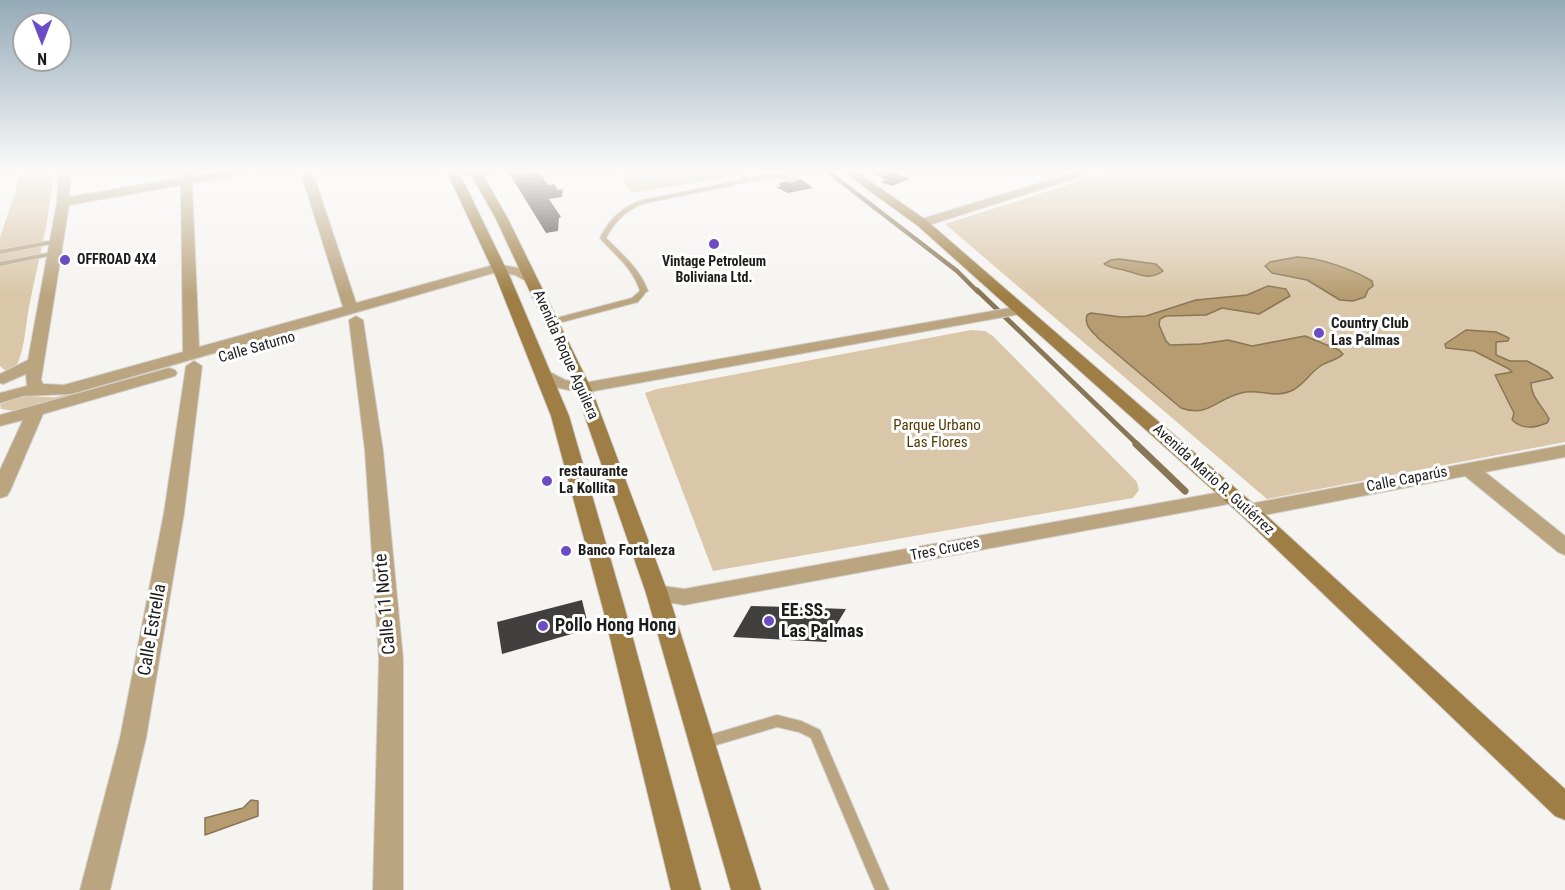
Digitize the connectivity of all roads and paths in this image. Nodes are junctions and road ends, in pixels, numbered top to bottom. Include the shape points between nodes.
1 (61, 212) edge
2 (188, 212) edge
3 (320, 212) edge
4 (474, 212) edge
5 (486, 212) edge
6 (623, 212) edge
7 (906, 212) edge
8 (959, 212) edge
9 (922, 223) junction
10 (53, 248) junction
11 (0, 252) edge
12 (0, 264) edge
13 (507, 267) junction
14 (1016, 311) junction
15 (354, 314) junction
16 (552, 322) junction
17 (192, 360) junction
18 (35, 365) junction
19 (544, 374) junction
20 (2, 378) edge
21 (583, 388) junction
22 (46, 391) junction
23 (1, 398) edge
24 (35, 412) junction
25 (560, 416) junction
26 (4, 419) edge
27 (1565, 451) edge
28 (1467, 468) junction
29 (0, 491) edge
30 (1232, 497) junction
31 (1249, 511) junction
32 (1565, 547) edge
33 (657, 593) junction
34 (703, 743) junction
35 (1565, 807) edge
36 (95, 890) edge
37 (388, 890) edge
38 (686, 890) edge
39 (746, 890) edge
40 (882, 890) edge

1 - 10 street
2 - 17 street, Calle Estrella
3 - 15 street, Calle 11 Norte
4 - 13 main road, Avenida Roque Aguilera
5 - 13 main road, Avenida Roque Aguilera
6 - 16 lane via 603,238 634,272 644,291 635,300
7 - 9 main road, Avenida Mario R. Gutiérrez
8 - 9 street
9 - 14 main road, Avenida Mario R. Gutiérrez
10 - 11 lane
10 - 12 lane
10 - 18 street
13 - 15 street, Calle Saturno
13 - 16 main road, Avenida Roque Aguilera via 531,280
13 - 19 main road, Avenida Roque Aguilera
14 - 21 street
14 - 30 main road, Avenida Mario R. Gutiérrez
15 - 17 street, Calle Saturno
15 - 37 street, Calle 11 Norte via 374,451 391,659
16 - 21 main road, Avenida Roque Aguilera
17 - 22 street, Calle Saturno
17 - 24 street, Calle Saturno
17 - 36 street, Calle Estrella via 174,513 134,738
18 - 20 street
18 - 22 street via 33,380 36,387
18 - 23 street
19 - 21 street via 560,384
19 - 25 main road, Avenida Roque Aguilera
20 - 23 street via 5,387
21 - 25 street via 566,401
21 - 33 main road, Avenida Roque Aguilera
22 - 23 street, Calle Saturno via 22,391
24 - 26 street, Calle Saturno
24 - 29 street
25 - 38 main road, Avenida Roque Aguilera
27 - 28 street, Calle Caparús
28 - 31 street, Calle Caparús
28 - 32 street
30 - 31 main road, Avenida Mario R. Gutiérrez
30 - 33 street, Tres Cruces via 684,597
31 - 35 main road, Avenida Mario R. Gutiérrez
33 - 34 main road, Avenida Roque Aguilera
34 - 39 main road, Avenida Roque Aguilera
34 - 40 lane via 777,721 816,734

